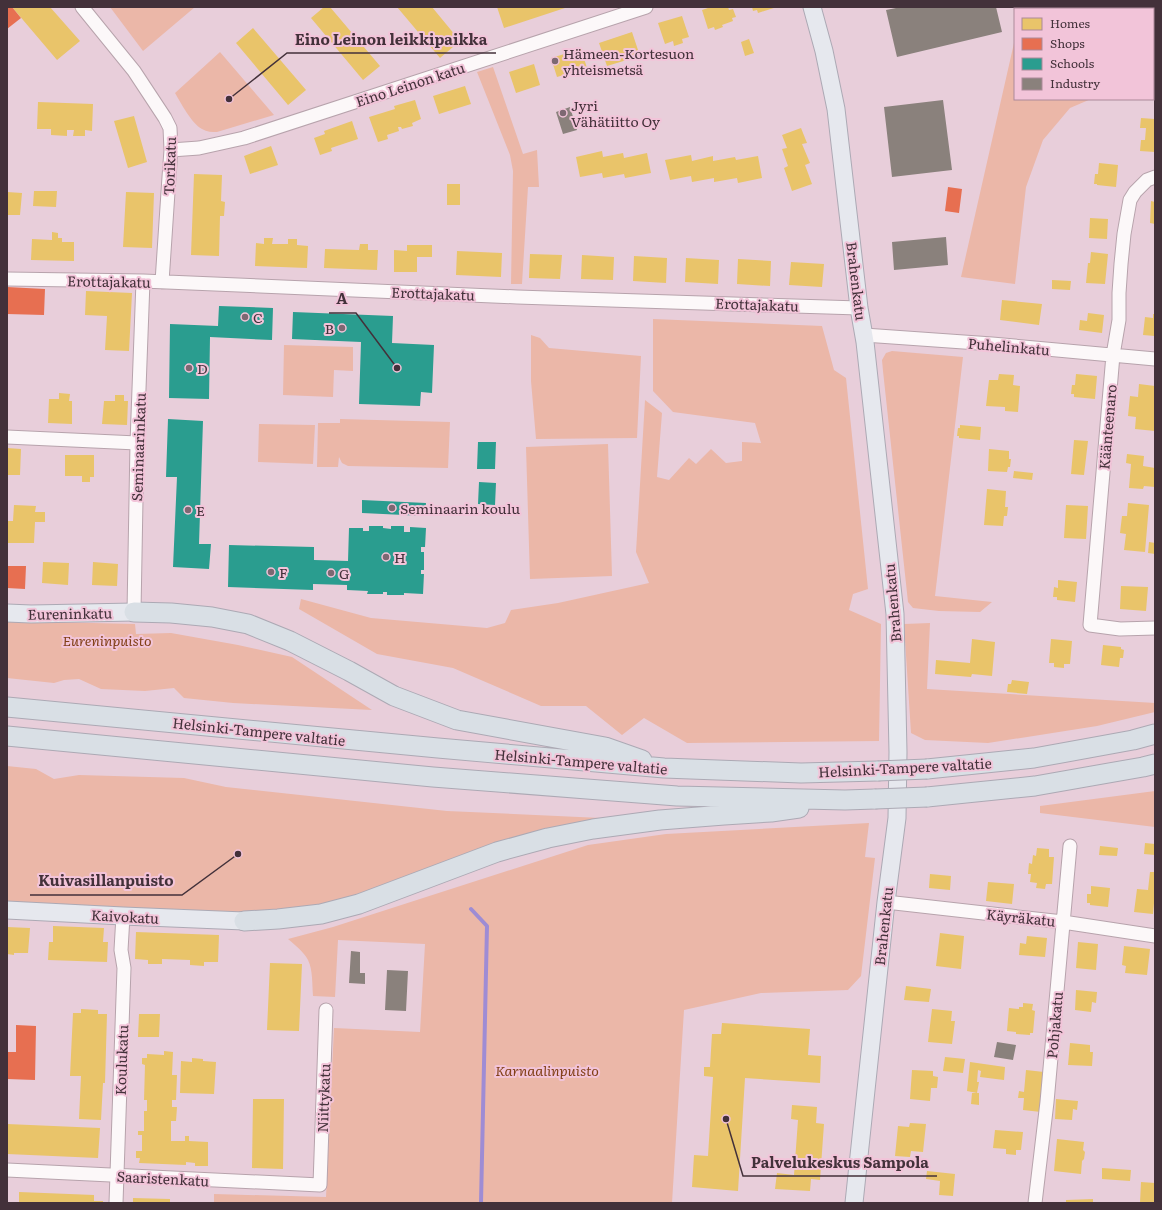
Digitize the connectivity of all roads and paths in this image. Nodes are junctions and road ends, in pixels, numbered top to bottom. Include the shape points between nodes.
1 (82, 7) edge
2 (646, 7) edge
3 (812, 7) edge
4 (171, 150) junction
5 (1155, 177) edge
6 (7, 279) edge
7 (143, 281) junction
8 (162, 282) junction
9 (859, 308) junction
10 (864, 335) junction
11 (1114, 355) junction
12 (1155, 359) edge
13 (7, 437) edge
14 (137, 443) junction
15 (134, 612) junction
16 (7, 613) edge
17 (1155, 628) edge
18 (7, 707) edge
19 (1155, 734) edge
20 (7, 736) edge
21 (1155, 764) edge
22 (664, 768) junction
23 (845, 800) junction
24 (1070, 846) dead end
25 (886, 902) junction
26 (7, 910) edge
27 (123, 916) junction
28 (244, 921) joint
29 (1063, 922) junction
30 (1155, 936) edge
31 (326, 1010) dead end
32 (7, 1170) edge
33 (117, 1175) junction
34 (320, 1185) joint
35 (116, 1203) edge
36 (854, 1203) edge
37 (1035, 1203) edge

1 - 4 street, Torikatu via 134,71 165,118 170,128
2 - 4 street, Eino Leinon katu via 244,138 199,148
3 - 9 main road, Brahenkatu via 836,109
4 - 8 street, Torikatu
5 - 11 street, Käänteenaro via 1147,180 1130,200 1123,242 1119,320
6 - 7 street, Erottajakatu
7 - 8 street, Erottajakatu
7 - 14 street, Seminaarinkatu
8 - 9 street, Erottajakatu
9 - 10 main road, Brahenkatu
10 - 11 street, Puhelinkatu
10 - 25 main road, Brahenkatu via 894,614 897,818
11 - 12 street, Puhelinkatu
11 - 17 street, Käänteenaro via 1090,625 1120,629
13 - 14 street
14 - 15 street, Seminaarinkatu
15 - 16 main road, Eureninkatu
15 - 22 highway via 212,617 248,624 290,641 394,696 457,720 605,747
18 - 22 highway, Helsinki-Tampere valtatie
19 - 22 highway, Helsinki-Tampere valtatie, bridge via 1034,758 927,769 801,773
20 - 23 highway, Helsinki-Tampere valtatie via 594,790 677,796
21 - 23 highway, Helsinki-Tampere valtatie, bridge via 1035,786 927,797
23 - 28 highway via 771,812 660,820 548,838 497,852 359,904 320,914
24 - 29 street, Pohjakatu
25 - 29 street, Käyräkatu
25 - 36 main road, Brahenkatu
26 - 27 main road, Kaivokatu
27 - 28 main road, Kaivokatu
27 - 33 street, Koulukatu via 121,950 124,968
29 - 30 street, Käyräkatu
29 - 37 street, Pohjakatu
31 - 34 street, Niittykatu
32 - 33 street, Saaristenkatu
33 - 34 street, Saaristenkatu
33 - 35 street, Koulukatu

